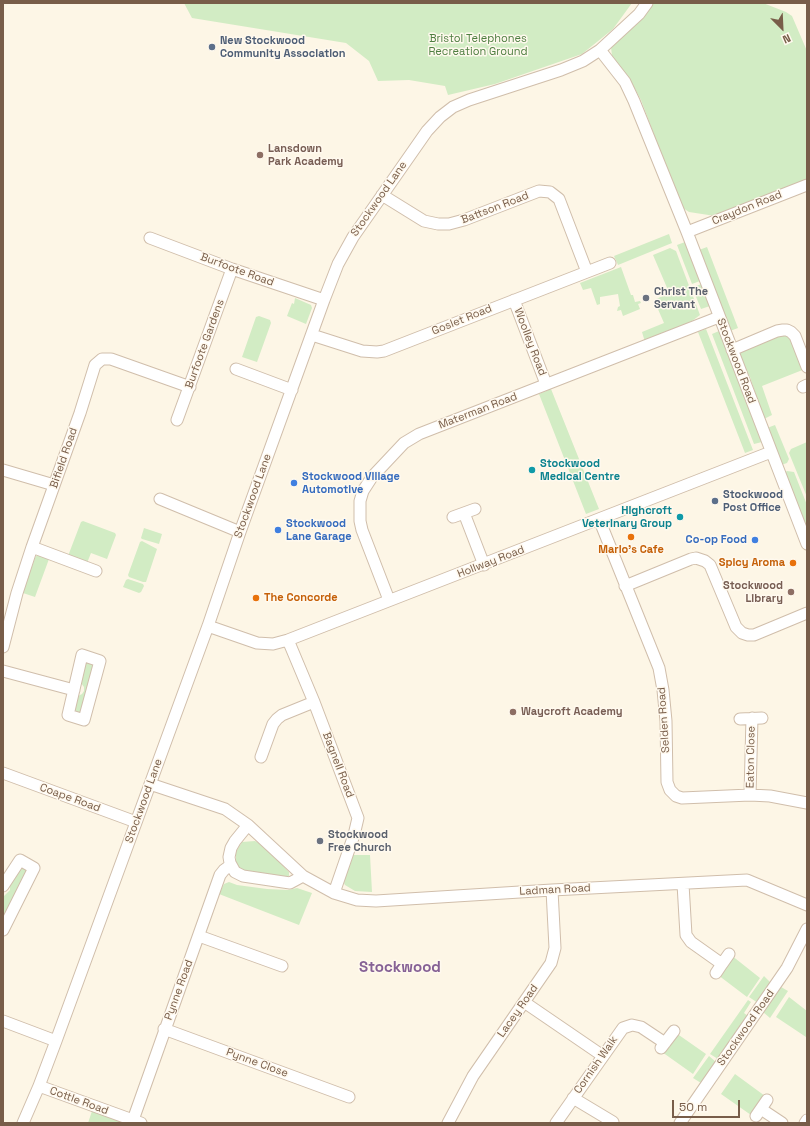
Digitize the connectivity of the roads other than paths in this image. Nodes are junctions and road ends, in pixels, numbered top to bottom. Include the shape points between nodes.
1 (647, 3) edge
2 (600, 50) junction
3 (807, 185) edge
4 (382, 195) junction
5 (687, 232) junction
6 (150, 238) dead end
7 (610, 263) dead end
8 (232, 269) junction
9 (587, 272) junction
10 (324, 300) junction
11 (514, 300) junction
12 (719, 317) junction
13 (312, 335) junction
14 (732, 350) junction
15 (807, 367) edge
16 (236, 369) dead end
17 (546, 384) junction
18 (190, 386) junction
19 (292, 390) junction
20 (177, 420) dead end
21 (771, 452) junction
22 (3, 470) edge
23 (54, 485) junction
24 (160, 499) dead end
25 (475, 509) dead end
26 (464, 513) junction
27 (453, 518) dead end
28 (600, 519) junction
29 (240, 532) junction
30 (806, 541) edge
31 (32, 547) junction
32 (484, 565) junction
33 (96, 571) dead end
34 (625, 586) junction
35 (388, 600) junction
36 (807, 613) edge
37 (208, 626) junction
38 (288, 640) junction
39 (3, 647) edge
40 (3, 671) edge
41 (74, 690) junction
42 (314, 702) junction
43 (740, 719) dead end
44 (267, 751) dead end
45 (3, 773) edge
46 (150, 784) junction
47 (750, 795) junction
48 (807, 803) edge
49 (136, 822) junction
50 (248, 825) junction
51 (231, 865) junction
52 (303, 876) junction
53 (682, 884) junction
54 (3, 886) edge
55 (552, 890) junction
56 (334, 893) junction
57 (807, 905) edge
58 (807, 929) edge
59 (3, 930) edge
60 (199, 936) junction
61 (729, 954) dead end
62 (282, 966) dead end
63 (524, 1002) junction
64 (3, 1021) edge
65 (164, 1028) junction
66 (674, 1031) dead end
67 (56, 1041) junction
68 (603, 1056) junction
69 (39, 1086) junction
70 (349, 1097) dead end
71 (573, 1098) junction
72 (762, 1108) dead end
73 (614, 1119) edge
74 (807, 1120) edge
75 (137, 1121) edge
76 (23, 1123) edge
77 (448, 1123) edge
78 (556, 1123) edge
79 (680, 1123) edge
80 (782, 1123) edge
81 (805, 1123) edge

1 - 2 street, Stockwood Lane via 639,14
2 - 4 street, Stockwood Lane via 562,70 469,100 453,108 427,131
2 - 5 street, Stockwood Road via 629,90
3 - 5 street, Craydon Road
4 - 9 street, Battson Road via 424,221 449,224 539,191 550,192 559,198
4 - 10 street, Stockwood Lane via 338,264
5 - 12 street, Stockwood Road
6 - 8 street, Burfoote Road
7 - 9 street, Goslet Road
8 - 10 street, Burfoote Road
8 - 18 street, Burfoote Gardens
9 - 11 street, Goslet Road
10 - 13 street, Stockwood Lane
11 - 13 street, Goslet Road via 384,351 362,350
11 - 17 street, Woolley Road
12 - 14 street, Stockwood Road
12 - 17 street, Materman Road
13 - 19 street, Stockwood Lane
14 - 15 street via 776,331 787,330 795,336
14 - 21 street, Stockwood Road
16 - 19 street
17 - 35 street, Materman Road via 411,438 372,477 360,501 360,521
18 - 20 street, Burfoote Gardens
18 - 23 street, Bifield Road via 111,359 102,359 96,365
19 - 29 street, Stockwood Lane
21 - 28 street, Hollway Road
21 - 30 street, Stockwood Road
22 - 23 street
23 - 31 street, Bifield Road
24 - 29 street
25 - 26 street
26 - 27 street
26 - 32 street
28 - 32 street, Hollway Road
28 - 34 street, Selden Road
29 - 37 street, Stockwood Lane
31 - 33 street
31 - 39 street, Bifield Road
32 - 35 street, Hollway Road
34 - 36 street via 696,558 710,565 736,627 742,633 754,634
34 - 47 street, Selden Road via 659,668 664,690 667,782 670,790 682,798
35 - 38 street, Hollway Road
37 - 38 street, Hollway Road via 257,643 273,644
37 - 46 street, Stockwood Lane
38 - 42 street, Bagnell Road
40 - 41 street
41 - 41 street via 68,715 84,720 100,661 82,655
42 - 44 street via 277,719 273,724
42 - 56 street, Bagnell Road via 358,818
43 - 47 street, Eaton Close via 757,718
45 - 49 street, Coape Road
46 - 49 street, Stockwood Lane
46 - 50 street, Ladman Road via 225,809
47 - 48 street, Selden Road
49 - 67 street, Stockwood Lane
50 - 51 street via 231,848
50 - 52 street, Ladman Road
51 - 52 street via 235,872 243,876 290,883
51 - 60 street, Pynne Road via 220,875
52 - 56 street, Ladman Road
53 - 55 street, Ladman Road
53 - 57 street, Ladman Road via 747,880
53 - 61 street via 686,935 719,968
54 - 59 street via 20,860 34,868
55 - 56 street, Ladman Road via 376,901 357,900
55 - 63 street, Lacey Road via 555,948 551,963
58 - 79 street, Stockwood Road via 787,968
60 - 62 street
60 - 65 street, Pynne Road
63 - 68 street
63 - 77 street, Lacey Road via 473,1076
64 - 67 street
65 - 70 street, Pynne Close
65 - 75 street, Pynne Road
66 - 68 street, Cornish Walk via 663,1046 641,1027 632,1025 623,1028
67 - 69 street, Stockwood Lane
68 - 71 street, Cornish Walk
69 - 75 street, Cottle Road
69 - 76 street, Stockwood Lane
71 - 73 street
71 - 78 street, Cornish Walk
72 - 80 street
74 - 81 street

